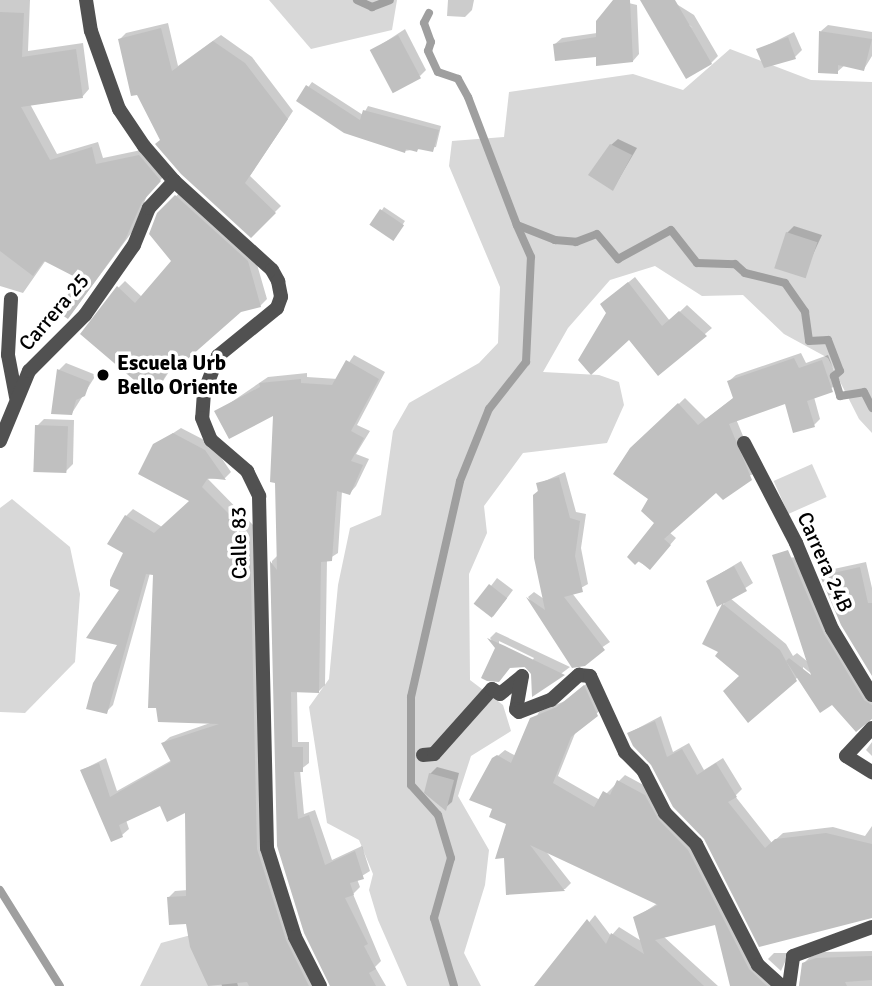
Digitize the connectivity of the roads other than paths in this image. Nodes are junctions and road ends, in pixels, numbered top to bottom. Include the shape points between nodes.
1 (86, 0) edge
2 (174, 181) junction
3 (11, 299) dead end
4 (16, 397) junction
5 (0, 442) edge
6 (744, 443) dead end
7 (872, 695) edge
8 (872, 728) edge
9 (423, 755) dead end
10 (872, 772) edge
11 (872, 927) edge
12 (320, 986) edge
13 (781, 986) edge
14 (789, 986) edge

1 - 2 street, Calle 83 via 91,30 120,109
2 - 4 street, Carrera 25 via 149,208 134,245 85,315 29,371
2 - 12 street, Calle 83 via 272,270 281,297 277,308 218,356 204,392 202,418 211,440 247,471 259,495 267,848 295,937
3 - 4 street via 8,355
4 - 5 street, Carrera 25
6 - 7 street, Carrera 24B via 796,542 832,629
8 - 10 street via 846,756
9 - 13 street via 434,754 492,689 500,694 522,676 519,712 551,700 579,675 590,676 625,752 643,770 665,813 696,844 758,965
11 - 14 street via 793,956

